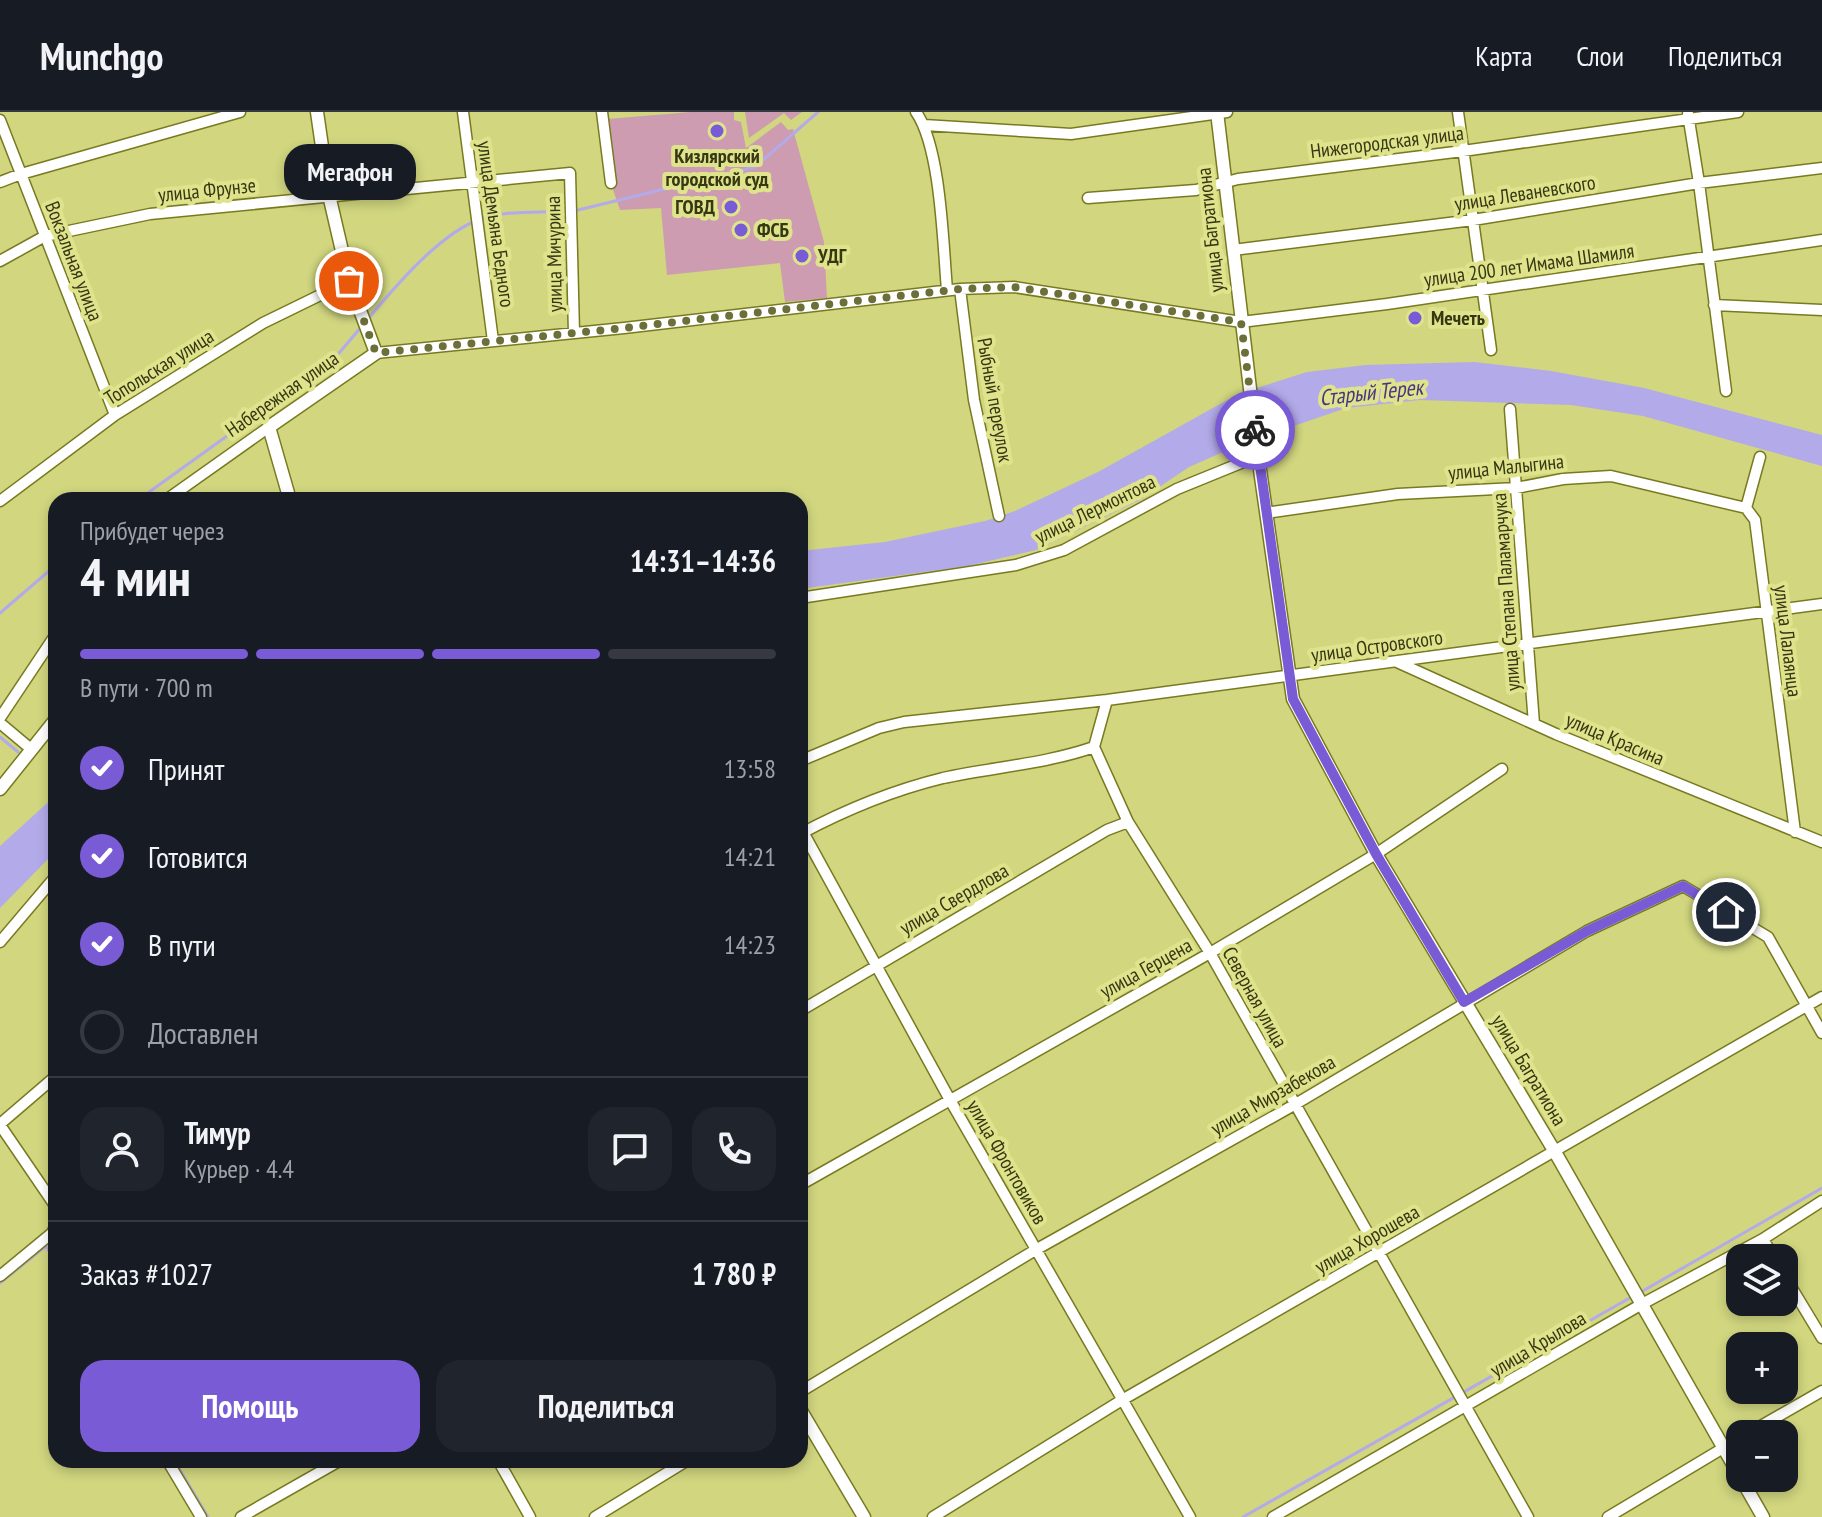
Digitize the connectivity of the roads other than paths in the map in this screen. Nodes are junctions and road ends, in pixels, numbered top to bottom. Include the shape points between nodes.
1 (240, 112) edge
2 (317, 112) edge
3 (463, 112) edge
4 (602, 112) edge
5 (916, 112) edge
6 (1221, 112) edge
7 (1458, 112) edge
8 (1738, 112) edge
9 (1688, 115) edge
10 (212, 116) edge
11 (0, 120) edge
12 (924, 125) junction
13 (1463, 151) junction
14 (1822, 168) edge
15 (570, 173) joint
16 (21, 174) junction
17 (0, 182) edge
18 (1225, 182) junction
19 (611, 183) dead end
20 (1699, 183) junction
21 (472, 184) junction
22 (329, 195) junction
23 (1088, 198) dead end
24 (1473, 220) junction
25 (45, 236) junction
26 (1822, 240) edge
27 (1233, 250) junction
28 (1708, 256) junction
29 (0, 261) edge
30 (349, 281) junction
31 (960, 289) junction
32 (1482, 289) junction
33 (947, 290) junction
34 (1714, 305) junction
35 (1822, 310) edge
36 (1241, 322) junction
37 (574, 333) junction
38 (493, 341) junction
39 (1491, 350) dead end
40 (376, 353) junction
41 (1726, 391) dead end
42 (1510, 409) dead end
43 (115, 415) junction
44 (269, 427) junction
45 (1258, 450) junction
46 (1760, 457) dead end
47 (1516, 488) junction
48 (177, 492) edge
49 (288, 492) edge
50 (0, 501) edge
51 (1746, 508) junction
52 (1266, 513) junction
53 (999, 516) dead end
54 (808, 597) edge
55 (1822, 604) edge
56 (1766, 610) junction
57 (1528, 642) junction
58 (48, 646) edge
59 (1397, 662) junction
60 (1290, 676) junction
61 (1107, 700) junction
62 (0, 720) edge
63 (1534, 724) junction
64 (48, 729) edge
65 (1094, 747) junction
66 (31, 749) junction
67 (808, 758) edge
68 (1502, 769) dead end
69 (0, 789) edge
70 (1128, 822) junction
71 (808, 826) edge
72 (1795, 832) junction
73 (808, 842) edge
74 (1822, 842) edge
75 (1376, 854) junction
76 (48, 885) edge
77 (0, 942) edge
78 (1210, 953) junction
79 (876, 965) junction
80 (1822, 997) edge
81 (1464, 1002) junction
82 (808, 1006) edge
83 (1807, 1006) junction
84 (1822, 1033) edge
85 (48, 1083) edge
86 (950, 1100) junction
87 (1294, 1105) junction
88 (0, 1125) edge
89 (1555, 1152) junction
90 (808, 1180) edge
91 (48, 1195) edge
92 (1822, 1201) edge
93 (48, 1238) edge
94 (1763, 1239) junction
95 (1766, 1244) edge
96 (1037, 1249) junction
97 (1381, 1253) junction
98 (0, 1276) edge
99 (1798, 1298) edge
100 (1642, 1304) junction
101 (1822, 1338) edge
102 (808, 1387) edge
103 (1822, 1391) edge
104 (1122, 1400) junction
105 (1465, 1408) junction
106 (1771, 1420) edge
107 (808, 1424) edge
108 (1726, 1446) edge
109 (1722, 1448) junction
110 (172, 1468) edge
111 (327, 1468) edge
112 (502, 1468) edge
113 (675, 1468) edge
114 (201, 1517) edge
115 (241, 1517) edge
116 (530, 1517) edge
117 (595, 1517) edge
118 (863, 1517) edge
119 (933, 1517) edge
120 (1190, 1517) edge
121 (1273, 1517) edge
122 (1528, 1517) edge
123 (1608, 1517) edge
124 (1763, 1517) edge

1 - 10 street
2 - 22 main road
3 - 21 street, улица Демьяна Бедного
4 - 19 street
5 - 12 street
6 - 12 street via 1071,134
6 - 18 main road, улица Багратиона
7 - 13 street
8 - 9 street, Нижегородская улица
9 - 13 street, Нижегородская улица
9 - 20 street
10 - 16 street
11 - 16 street, Вокзальная улица
12 - 33 street
13 - 18 street, Нижегородская улица
13 - 24 street
14 - 20 street, улица Леваневского
15 - 21 street, улица Фрунзе
15 - 37 street, улица Мичурина
16 - 17 street
16 - 25 street, Вокзальная улица
18 - 23 street, Нижегородская улица via 1196,190
18 - 27 main road, улица Багратиона
20 - 24 street, улица Леваневского
20 - 28 street
21 - 22 street, улица Фрунзе
21 - 38 street, улица Демьяна Бедного
22 - 25 street, улица Фрунзе via 150,214
22 - 30 main road
24 - 27 street, улица Леваневского
24 - 32 street
25 - 29 street, улица Фрунзе
25 - 43 street, Вокзальная улица
26 - 28 street, улица 200 лет Имама Шамиля
27 - 36 main road, улица Багратиона
28 - 32 street, улица 200 лет Имама Шамиля
28 - 34 street
30 - 40 main road
30 - 43 street, Топольская улица via 263,323
31 - 33 street, Набережная улица
31 - 36 street, Набережная улица via 1014,287
31 - 53 street, Рыбный переулок via 974,400
32 - 36 street, улица 200 лет Имама Шамиля
32 - 39 street
33 - 37 street, Набережная улица
34 - 35 street
34 - 41 street
36 - 45 main road, улица Багратиона
37 - 38 street, Набережная улица
38 - 40 street, Набережная улица
40 - 44 main road, Набережная улица
42 - 47 street, улица Степана Паламарчука
43 - 50 street, Топольская улица
44 - 48 street, Набережная улица
44 - 49 main road
45 - 52 main road, улица Багратиона
45 - 54 street, улица Лермонтова via 1064,550 1016,565
46 - 51 street
47 - 51 street, улица Малыгина via 1611,476
47 - 52 street, улица Малыгина via 1398,494
47 - 57 street, улица Степана Паламарчука
51 - 56 street, улица Лалаянца via 1755,520
52 - 60 main road, улица Багратиона
55 - 56 street, улица Островского
56 - 57 street, улица Островского
56 - 72 street, улица Лалаянца
57 - 59 street, улица Островского
57 - 63 street, улица Степана Паламарчука
58 - 62 street
59 - 60 street, улица Островского
59 - 63 street, улица Красина
60 - 61 street, улица Островского
60 - 75 main road, улица Багратиона via 1293,699
61 - 65 street
61 - 67 street, улица Островского via 904,722
62 - 66 street
63 - 72 street, улица Красина
64 - 66 main road
65 - 70 street, Северная улица
65 - 71 street via 1063,758 943,779
66 - 69 main road
68 - 75 street, улица Герцена
70 - 78 street, Северная улица
70 - 79 street, улица Свердлова
72 - 74 street, улица Красина
73 - 79 street, улица Фронтовиков
75 - 78 street, улица Герцена
75 - 81 main road, улица Багратиона
76 - 77 street
78 - 86 street, улица Герцена
78 - 87 street, Северная улица
79 - 82 street, улица Свердлова
79 - 86 street, улица Фронтовиков
80 - 83 street, улица Хорошева
81 - 83 street, улица Мирзабекова via 1587,931 1683,886 1768,937
81 - 87 street, улица Мирзабекова
81 - 89 main road, улица Багратиона
83 - 84 street
83 - 89 street, улица Хорошева
85 - 88 street
86 - 90 street, улица Герцена
86 - 96 street, улица Фронтовиков
87 - 96 street, улица Мирзабекова
87 - 97 street, Северная улица
88 - 91 street
89 - 97 street, улица Хорошева
89 - 100 main road, улица Багратиона
92 - 94 street, улица Крылова
93 - 98 street
94 - 95 street
94 - 100 street, улица Крылова
96 - 102 street, улица Мирзабекова
96 - 104 street, улица Фронтовиков
97 - 104 street, улица Хорошева
97 - 105 street, Северная улица
99 - 101 street
100 - 105 street, улица Крылова
100 - 109 main road, улица Багратиона
103 - 106 street
104 - 119 street, улица Хорошева
104 - 120 street, улица Фронтовиков
105 - 121 street, улица Крылова
105 - 122 street, Северная улица
107 - 118 main road
108 - 109 street
109 - 123 street
109 - 124 main road, улица Багратиона
110 - 114 street
111 - 115 street
112 - 116 street
113 - 117 street

